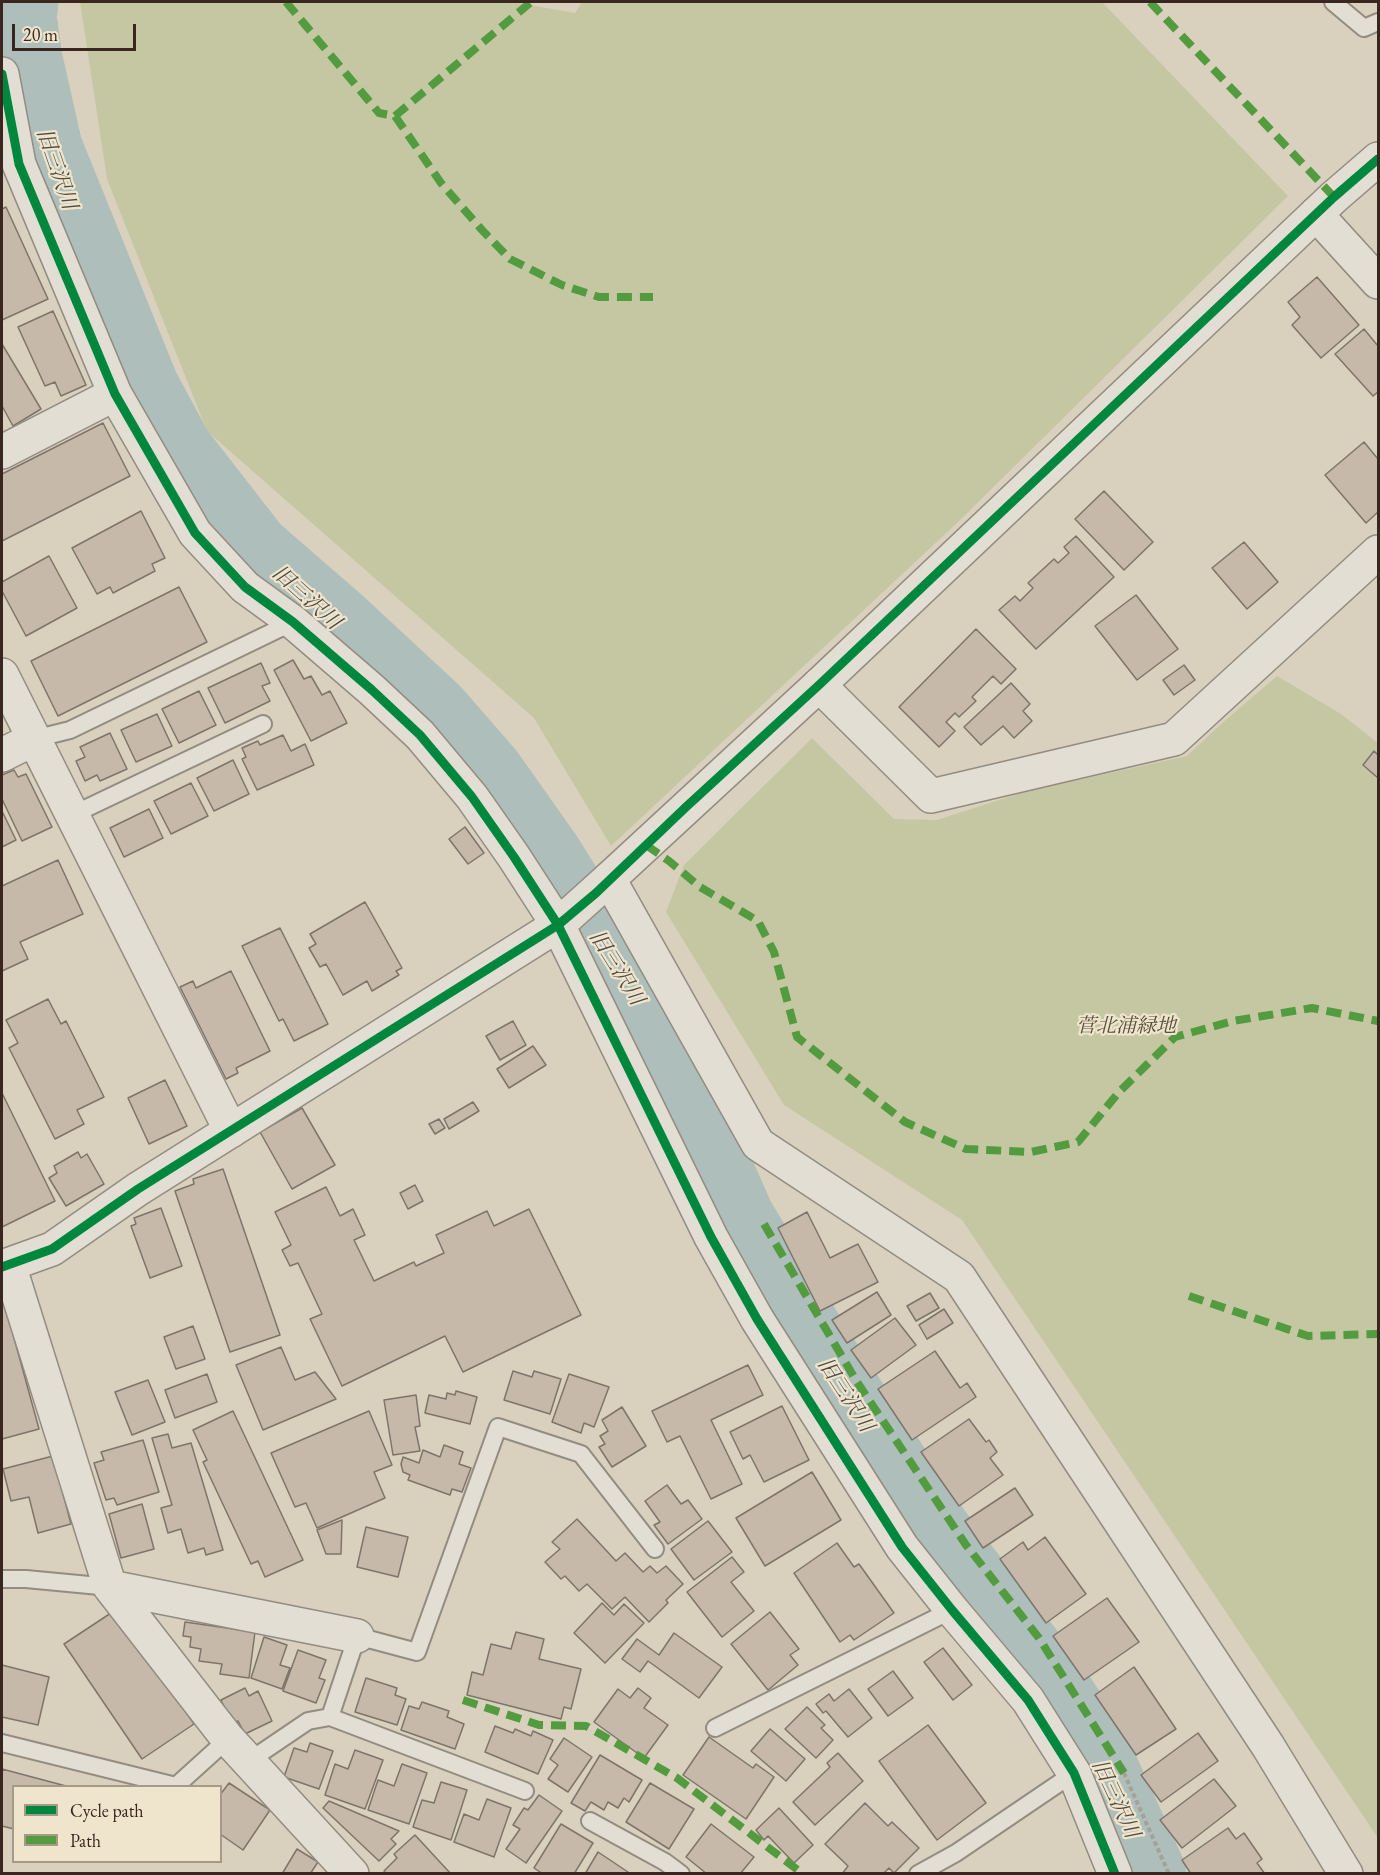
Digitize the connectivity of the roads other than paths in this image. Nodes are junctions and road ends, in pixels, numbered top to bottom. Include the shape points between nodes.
1 (1333, 2) edge
2 (1378, 22) edge
3 (2, 74) edge
4 (1378, 159) edge
5 (10, 168) edge
6 (1316, 214) junction
7 (1378, 282) edge
8 (115, 394) junction
9 (2, 452) edge
10 (1378, 552) edge
11 (292, 622) junction
12 (2, 675) edge
13 (819, 685) junction
14 (263, 724) dead end
15 (34, 739) junction
16 (2, 755) edge
17 (72, 815) junction
18 (602, 886) junction
19 (558, 925) junction
20 (231, 1131) junction
21 (5, 1266) edge
22 (655, 1549) dead end
23 (2, 1579) edge
24 (110, 1587) junction
25 (952, 1610) junction
26 (357, 1636) junction
27 (330, 1717) junction
28 (715, 1728) dead end
29 (2, 1743) edge
30 (239, 1750) junction
31 (1074, 1773) junction
32 (172, 1785) edge
33 (178, 1785) edge
34 (525, 1791) dead end
35 (590, 1821) dead end
36 (352, 1874) edge
37 (681, 1874) edge
38 (918, 1874) edge
39 (1115, 1874) edge
40 (1346, 1874) edge

1 - 2 lane via 1364,28
3 - 5 street
4 - 6 street
5 - 8 street
6 - 7 street
6 - 13 street
8 - 9 street
8 - 11 street via 195,533 245,587
10 - 13 street via 1174,739 931,796
11 - 15 lane via 70,730
11 - 19 street via 420,735 472,797
12 - 15 street
13 - 18 street
14 - 17 lane
15 - 16 street
15 - 17 street
17 - 20 street
18 - 19 street
18 - 40 street via 758,1144 959,1276 1255,1727
19 - 20 street
19 - 25 street via 711,1237 757,1319 902,1547
20 - 21 street via 52,1249
21 - 24 street
22 - 26 lane via 581,1454 498,1426 417,1652
23 - 24 lane
24 - 26 street
24 - 30 street
25 - 28 lane
25 - 31 street via 1028,1700
26 - 27 lane
27 - 30 lane via 308,1721
27 - 34 lane
29 - 32 lane
30 - 33 lane
30 - 36 street
31 - 38 lane via 956,1853
31 - 39 street
35 - 37 lane

